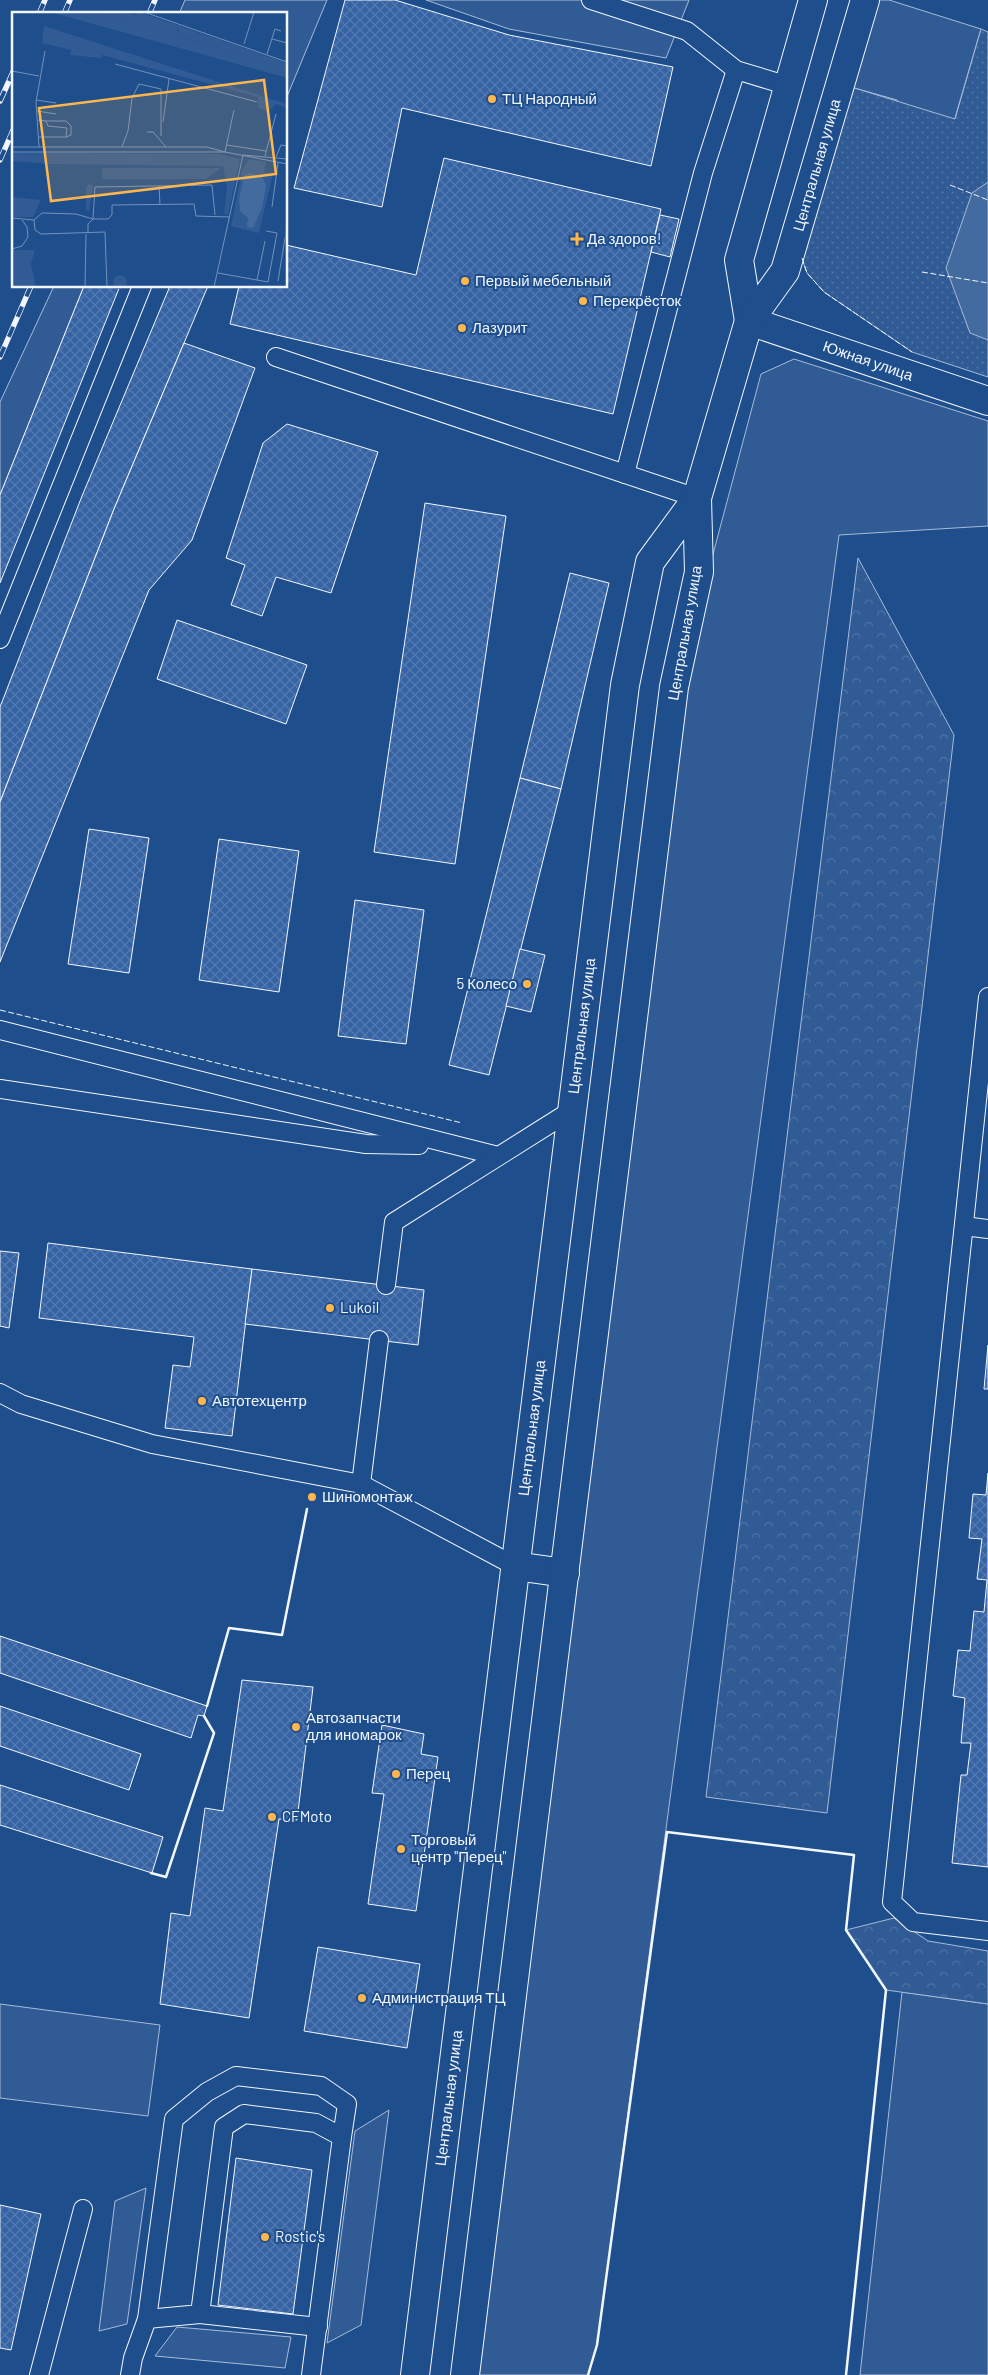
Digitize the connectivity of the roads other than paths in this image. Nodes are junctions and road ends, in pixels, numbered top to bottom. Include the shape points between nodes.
1 (591, 0) edge
2 (813, 0) edge
3 (865, 0) edge
4 (736, 70) junction
5 (789, 86) junction
6 (141, 288) edge
7 (749, 321) junction
8 (276, 357) dead end
9 (988, 401) edge
10 (625, 474) junction
11 (697, 498) junction
12 (0, 639) edge
13 (988, 997) edge
14 (0, 1030) edge
15 (0, 1089) edge
16 (572, 1110) junction
17 (452, 1146) junction
18 (498, 1156) junction
19 (964, 1226) junction
20 (988, 1229) edge
21 (386, 1285) dead end
22 (379, 1340) dead end
23 (0, 1393) edge
24 (361, 1484) junction
25 (515, 1566) junction
26 (565, 1573) junction
27 (988, 1931) edge
28 (342, 2137) junction
29 (82, 2209) dead end
30 (200, 2314) junction
31 (147, 2319) junction
32 (318, 2327) junction
33 (40, 2375) edge
34 (130, 2375) edge
35 (311, 2375) edge
36 (415, 2375) edge
37 (465, 2375) edge

1 - 4 lane via 687,31
2 - 5 main road, Центральная улица
3 - 7 main road, Центральная улица via 786,271
4 - 5 lane
4 - 10 lane via 703,174
5 - 7 main road, Центральная улица via 739,260
6 - 12 lane
7 - 9 main road, Южная улица
7 - 11 main road, Центральная улица
8 - 10 lane
10 - 11 lane
11 - 16 main road, Центральная улица via 650,562 627,675
11 - 26 main road, Центральная улица via 699,572 674,687
13 - 19 lane
14 - 17 lane
15 - 17 lane via 366,1144
16 - 18 lane
16 - 25 main road, Центральная улица
17 - 18 lane
18 - 21 lane via 394,1222
19 - 20 lane
19 - 27 lane via 892,1902 913,1922
22 - 24 lane
23 - 24 lane via 21,1404 152,1444
24 - 25 lane
25 - 26 main road
25 - 36 main road, Центральная улица
26 - 37 main road, Центральная улица
28 - 30 lane via 316,2123 244,2114 224,2127
28 - 31 lane via 347,2104 321,2086 236,2076 207,2092 174,2119
28 - 32 lane
29 - 33 lane
30 - 31 lane
30 - 32 lane
31 - 34 lane
32 - 35 lane

